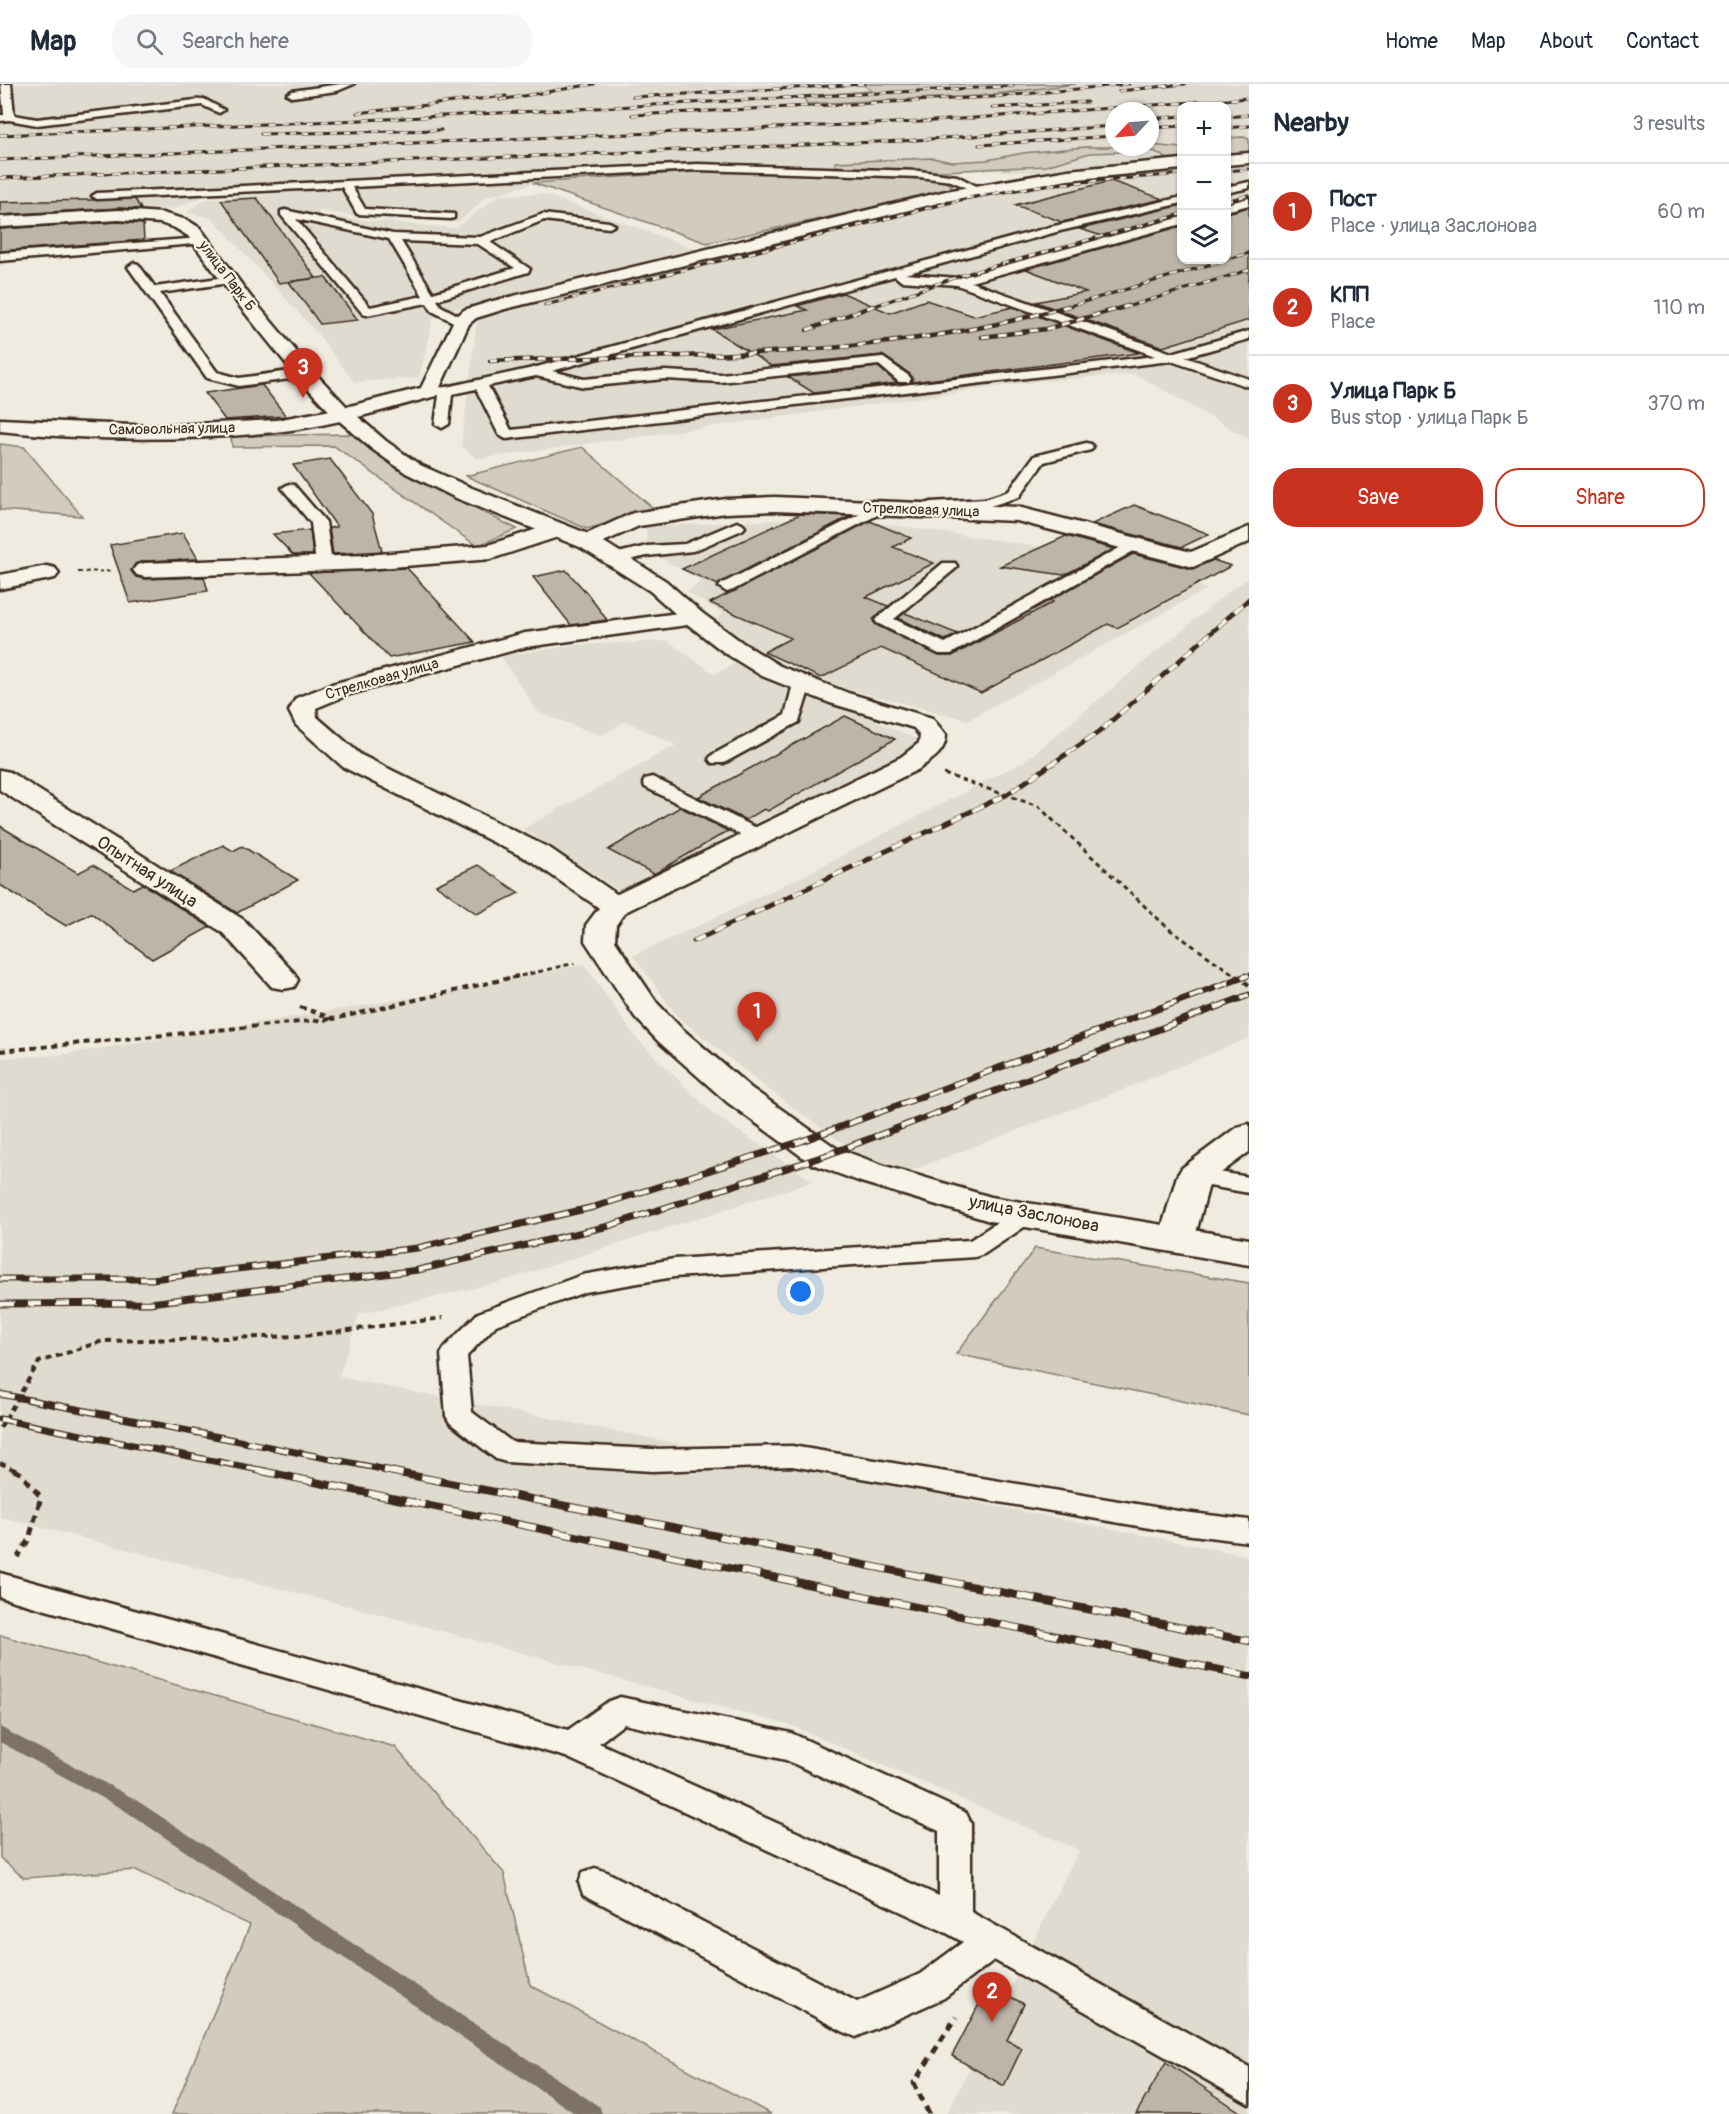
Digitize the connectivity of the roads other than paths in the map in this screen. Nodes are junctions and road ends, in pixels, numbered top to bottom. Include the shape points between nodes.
1 (6, 84) edge
2 (349, 84) edge
3 (292, 94) dead end
4 (219, 111) dead end
5 (5, 117) edge
6 (1249, 158) edge
7 (1231, 160) edge
8 (1177, 164) edge
9 (345, 184) junction
10 (1249, 185) edge
11 (1231, 189) edge
12 (979, 190) junction
13 (97, 196) dead end
14 (1177, 201) edge
15 (1249, 201) edge
16 (1231, 206) edge
17 (450, 216) dead end
18 (1177, 221) edge
19 (0, 222) edge
20 (609, 225) dead end
21 (393, 237) junction
22 (481, 241) junction
23 (201, 242) junction
24 (0, 257) edge
25 (134, 267) dead end
26 (885, 276) junction
27 (229, 279) junction
28 (959, 282) junction
29 (152, 291) junction
30 (431, 297) junction
31 (461, 322) junction
32 (1249, 335) edge
33 (1169, 358) junction
34 (535, 372) junction
35 (304, 373) junction
36 (720, 378) junction
37 (904, 380) dead end
38 (480, 383) junction
39 (1249, 383) edge
40 (437, 391) junction
41 (746, 406) junction
42 (343, 414) junction
43 (0, 424) edge
44 (442, 424) dead end
45 (1086, 447) dead end
46 (289, 488) dead end
47 (889, 509) junction
48 (737, 527) dead end
49 (556, 530) junction
50 (1249, 534) edge
51 (588, 542) junction
52 (1134, 544) junction
53 (615, 558) junction
54 (324, 564) junction
55 (949, 566) dead end
56 (145, 570) road end
57 (47, 573) road end
58 (0, 582) edge
59 (727, 587) dead end
60 (694, 618) junction
61 (802, 684) junction
62 (717, 759) dead end
63 (0, 778) edge
64 (652, 783) dead end
65 (758, 836) junction
66 (615, 906) junction
67 (283, 980) road end
68 (1249, 1135) edge
69 (1194, 1176) junction
70 (1249, 1185) edge
71 (1025, 1215) junction
72 (1176, 1240) junction
73 (1249, 1252) edge
74 (1249, 1531) edge
75 (1, 1585) edge
76 (572, 1745) junction
77 (595, 1883) dead end
78 (955, 1920) junction
79 (993, 1940) junction
80 (1249, 2086) edge

1 - 5 lane
2 - 3 lane
4 - 5 lane via 204,102 37,122
6 - 7 street
8 - 12 street via 1068,175
9 - 12 lane via 698,167 919,174 952,178
9 - 13 lane
9 - 17 lane via 361,212
10 - 11 lane
12 - 31 street via 499,305 470,314
14 - 26 lane via 1058,228
15 - 16 lane
18 - 28 lane
19 - 23 street, улица Парк Б via 143,216 181,224
20 - 22 lane via 543,217
21 - 22 lane
21 - 30 lane
21 - 30 lane via 285,213 367,311
22 - 30 lane via 525,270
23 - 24 lane
23 - 27 street, улица Парк Б
25 - 29 lane
26 - 28 lane
26 - 34 lane
27 - 29 lane
27 - 35 street, улица Парк Б
28 - 33 lane
29 - 35 lane via 212,375 239,382
30 - 31 lane via 436,308
31 - 40 street
32 - 33 lane
33 - 39 lane
33 - 41 lane
34 - 36 lane via 585,383 664,375
34 - 38 lane
35 - 42 street, улица Парк Б
36 - 37 lane via 882,361
36 - 41 lane
38 - 40 lane
38 - 41 lane via 506,435
40 - 42 street, Самовольная улица
40 - 44 lane
42 - 43 street, Самовольная улица via 276,426 152,432
42 - 49 street via 413,469
45 - 47 lane via 1039,459 1014,494 987,503
46 - 54 lane via 318,522
47 - 51 street, Стрелковая улица via 775,504 686,511 633,520
47 - 52 street, Стрелковая улица via 1018,514
47 - 59 lane
48 - 53 lane via 688,548
49 - 51 street
49 - 54 street via 491,552
50 - 52 street, Стрелковая улица via 1193,560
51 - 53 street
52 - 55 lane via 945,650 883,620
53 - 60 street via 658,586
54 - 56 street
57 - 58 street
60 - 61 street via 771,671
60 - 66 street, Стрелковая улица via 525,640 341,689 305,703 302,711 305,720 352,761 541,855
61 - 62 lane via 793,718
61 - 65 street via 923,723 933,735 932,746 910,763
63 - 67 street, Опытная улица via 232,926
64 - 65 lane
65 - 66 street
66 - 71 street, улица Заслонова via 599,924 598,937 611,960 646,1010 739,1095 824,1156 917,1188
68 - 69 street
69 - 70 lane
69 - 72 street
71 - 72 street, улица Заслонова
71 - 74 lane via 975,1248 674,1268 582,1284 487,1319 460,1347 454,1354 459,1416 506,1452 652,1460 792,1456
72 - 73 street, улица Заслонова
75 - 76 lane
76 - 78 lane
76 - 78 lane via 620,1710 791,1747 955,1823
77 - 79 lane via 856,2020 932,1986
78 - 79 lane
79 - 80 lane

